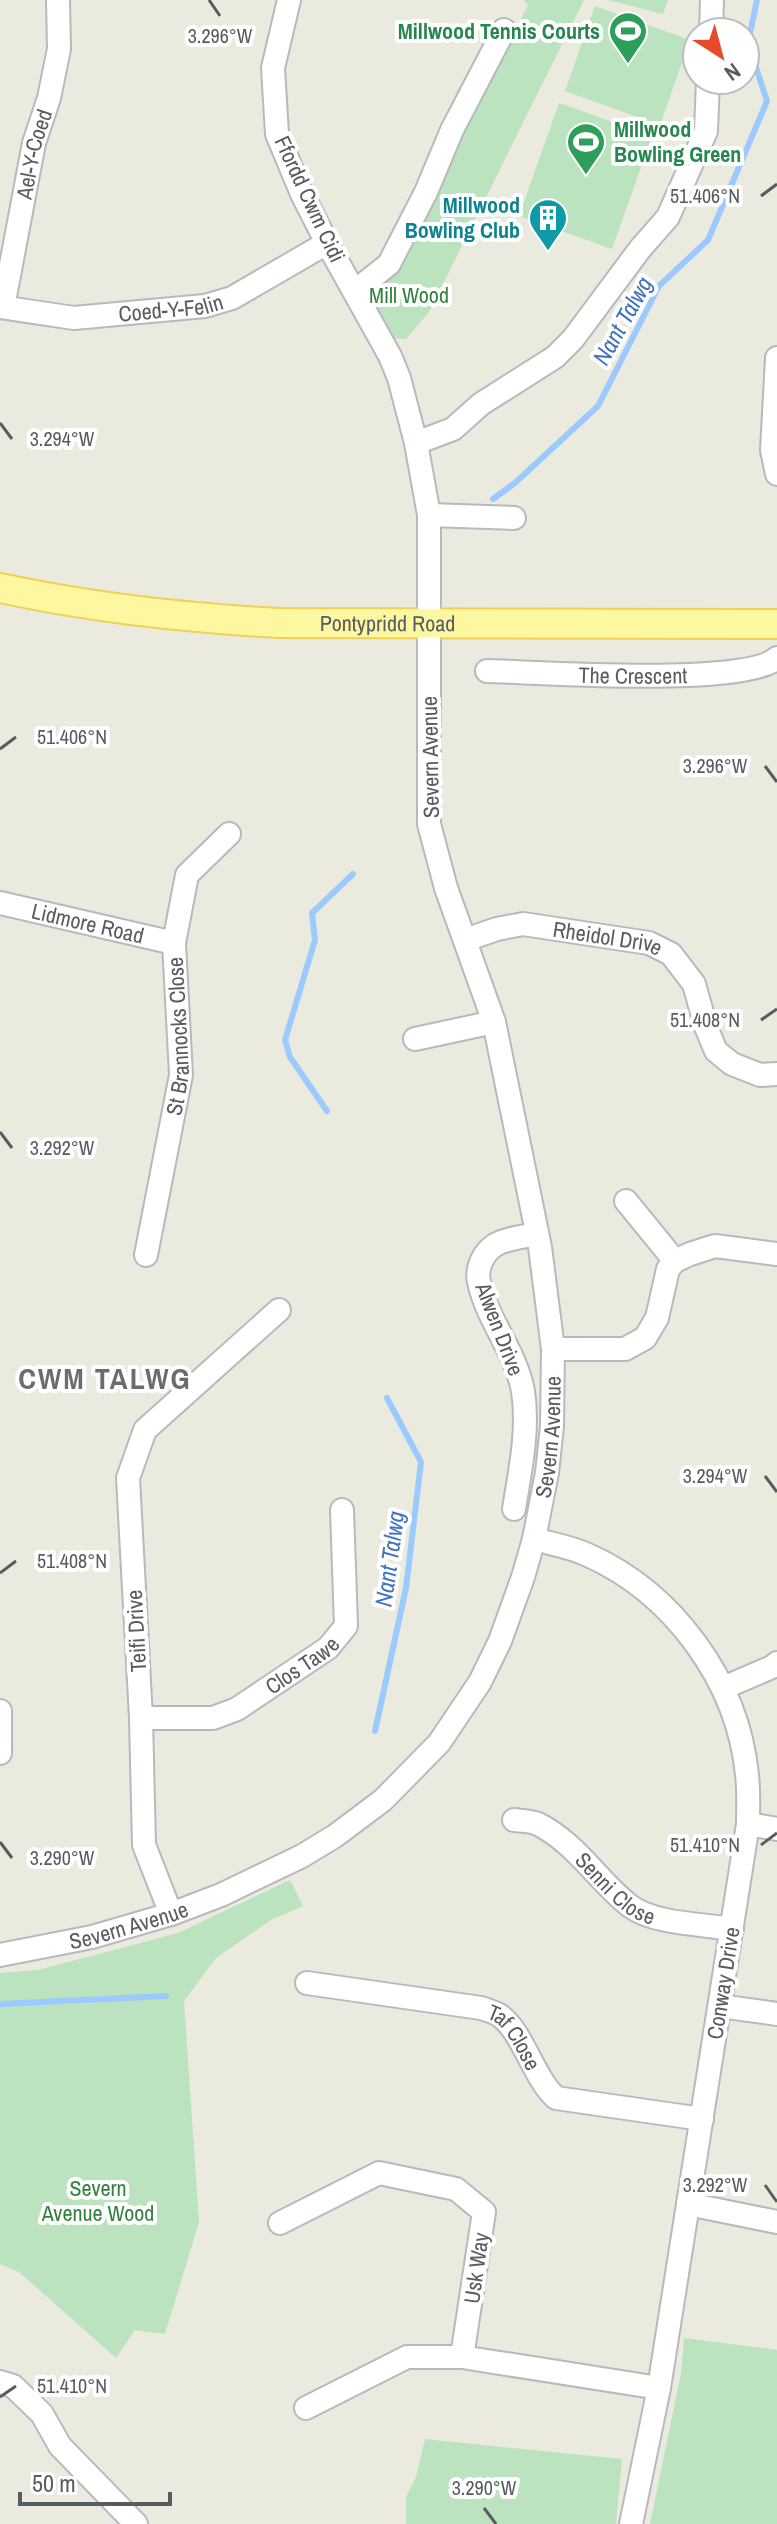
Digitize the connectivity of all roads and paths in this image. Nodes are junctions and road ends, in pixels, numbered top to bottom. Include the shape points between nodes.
1 (58, 0) edge
2 (289, 0) edge
3 (504, 30) dead end
4 (707, 96) edge
5 (327, 243) junction
6 (355, 291) junction
7 (2, 307) edge
8 (777, 358) edge
9 (416, 443) junction
10 (777, 474) edge
11 (429, 515) junction
12 (514, 518) dead end
13 (0, 588) edge
14 (428, 624) junction
15 (777, 624) edge
16 (777, 658) edge
17 (487, 671) dead end
18 (229, 834) dead end
19 (0, 903) edge
20 (465, 940) junction
21 (174, 943) junction
22 (494, 1022) junction
23 (415, 1039) dead end
24 (777, 1074) edge
25 (626, 1201) dead end
26 (537, 1234) junction
27 (777, 1254) edge
28 (146, 1255) dead end
29 (675, 1261) junction
30 (279, 1310) dead end
31 (553, 1349) junction
32 (514, 1509) dead end
33 (342, 1510) dead end
34 (534, 1539) junction
35 (777, 1663) edge
36 (723, 1688) junction
37 (0, 1711) edge
38 (141, 1718) junction
39 (0, 1753) edge
40 (514, 1820) dead end
41 (748, 1824) junction
42 (777, 1829) edge
43 (171, 1914) junction
44 (732, 1929) junction
45 (0, 1955) edge
46 (307, 1983) dead end
47 (720, 2006) junction
48 (777, 2014) edge
49 (702, 2119) junction
50 (688, 2204) junction
51 (777, 2222) edge
52 (280, 2223) dead end
53 (462, 2357) junction
54 (0, 2382) edge
55 (659, 2388) junction
56 (306, 2408) dead end
57 (136, 2524) edge
58 (631, 2524) edge

1 - 7 street, Ael-Y-Coed via 59,49 34,143
2 - 5 street, Ffordd Cwm Cidi via 273,68 277,134
3 - 6 street via 389,264
4 - 9 street via 706,131 668,217 573,339 453,429
5 - 6 street, Ffordd Cwm Cidi
5 - 7 street, Coed-Y-Felin via 232,298 205,306 74,318
6 - 9 street, Ffordd Cwm Cidi via 399,378
8 - 10 street via 772,450
9 - 11 street, Ffordd Cwm Cidi
11 - 12 street
11 - 14 street, Ffordd Cwm Cidi
13 - 14 main road, Pontypridd Road via 100,608 209,620
14 - 15 main road, Pontypridd Road
14 - 20 street, Severn Avenue via 429,824
16 - 17 street, The Crescent via 749,669 685,676
18 - 21 street, St Brannocks Close via 187,875
19 - 21 street, Lidmore Road
20 - 22 street, Severn Avenue
20 - 24 street, Rheidol Drive via 523,924 649,943 671,954 694,984 716,1051 760,1075
21 - 28 street, St Brannocks Close via 181,1075
22 - 23 street
22 - 26 street, Severn Avenue
25 - 29 street
26 - 31 street, Severn Avenue
26 - 32 street, Alwen Drive via 496,1244 479,1265 478,1280 523,1391 523,1450
27 - 29 street via 715,1246
29 - 31 street via 645,1338 625,1349
30 - 38 street, Teifi Drive via 145,1430 128,1478
31 - 34 street, Severn Avenue via 552,1426
33 - 38 street, Clos Tawe via 346,1626 328,1648 237,1709 213,1718
34 - 36 street, Conway Drive via 587,1554 640,1586 695,1641
34 - 43 street, Severn Avenue via 510,1615 480,1682 439,1743 408,1776 365,1815 302,1856
35 - 36 street
36 - 41 street, Conway Drive via 747,1773
37 - 39 street
38 - 43 street, Teifi Drive via 144,1845
40 - 44 street, Senni Close via 537,1823 570,1845 631,1907 669,1920
41 - 42 street
41 - 44 street, Conway Drive
43 - 45 street, Severn Avenue
44 - 47 street, Conway Drive
46 - 49 street, Taf Close via 481,2008 500,2015 513,2030 544,2087 556,2098
47 - 48 street
47 - 49 street, Conway Drive
49 - 50 street, Conway Drive
50 - 51 street
50 - 55 street, Conway Drive
52 - 53 street, Usk Way via 379,2173 456,2189 484,2212
53 - 55 street
53 - 56 street via 407,2357
54 - 57 street via 13,2386 42,2414 60,2446
55 - 58 street, Conway Drive

